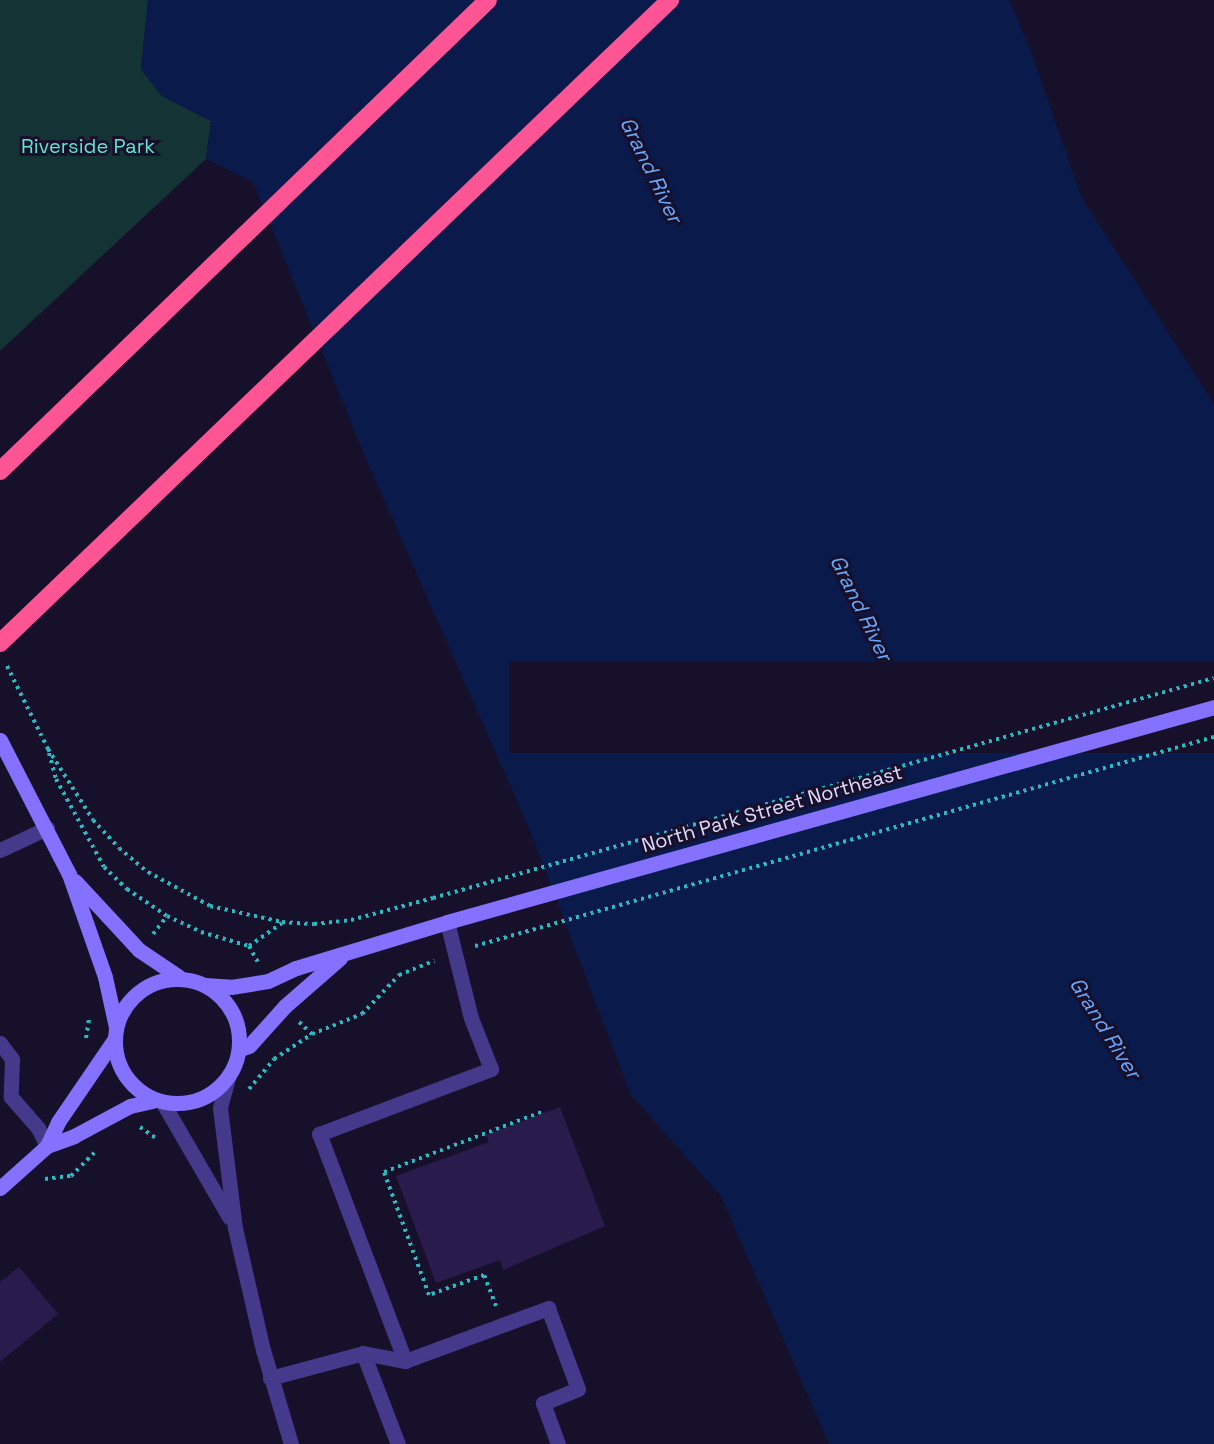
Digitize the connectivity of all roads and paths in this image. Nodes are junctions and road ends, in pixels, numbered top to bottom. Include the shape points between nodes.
1 (488, 0) edge
2 (670, 0) edge
3 (0, 471) edge
4 (0, 643) edge
5 (5, 661) dead end
6 (1214, 678) edge
7 (1214, 707) edge
8 (1214, 737) edge
9 (0, 740) edge
10 (48, 749) junction
11 (47, 828) junction
12 (0, 850) edge
13 (69, 874) junction
14 (282, 922) junction
15 (447, 922) junction
16 (513, 933) dead end
17 (343, 956) junction
18 (399, 975) dead end
19 (179, 977) junction
20 (205, 986) junction
21 (90, 1007) dead end
22 (115, 1033) junction
23 (0, 1043) edge
24 (83, 1047) dead end
25 (240, 1049) junction
26 (229, 1074) junction
27 (247, 1095) dead end
28 (158, 1102) junction
29 (544, 1111) dead end
30 (132, 1126) dead end
31 (162, 1144) dead end
32 (47, 1146) junction
33 (96, 1151) dead end
34 (41, 1179) dead end
35 (0, 1188) edge
36 (236, 1228) junction
37 (503, 1324) junction
38 (363, 1353) junction
39 (405, 1361) junction
40 (270, 1378) junction
41 (291, 1444) edge
42 (398, 1444) edge
43 (558, 1444) edge

1 - 3 highway
2 - 4 highway
5 - 10 path
6 - 14 path via 351,920
7 - 15 main road, North Park Street Northeast
8 - 16 path
9 - 11 main road
10 - 14 path via 93,820 148,872 210,906
10 - 14 path via 56,779 104,867 127,889 167,916 201,932 249,946
11 - 12 street
11 - 13 main road
13 - 19 main road via 139,950
13 - 22 main road via 105,977
15 - 17 main road, North Park Street Northeast
15 - 39 street via 471,1018 491,1069 319,1134
17 - 20 main road, North Park Street Northeast via 296,968 268,981 231,987
17 - 25 main road, North Park Street Northeast via 285,1006 249,1046
18 - 27 path via 362,1014 312,1034 274,1059
19 - 20 main road
19 - 22 main road via 148,985 133,996
20 - 25 main road via 233,1014
21 - 24 path
22 - 28 main road via 126,1074
22 - 32 main road
23 - 32 street via 12,1059 11,1097 38,1128
25 - 26 main road
26 - 28 main road via 200,1098
26 - 36 street via 220,1108
28 - 32 main road via 130,1106
28 - 36 street
29 - 37 path via 384,1172 429,1295 484,1275
30 - 31 path via 142,1127
32 - 35 main road
33 - 34 path via 71,1176
36 - 40 street
37 - 39 street
37 - 43 street via 548,1308 578,1389 543,1403
38 - 39 street
38 - 40 street
38 - 42 street
40 - 41 street

